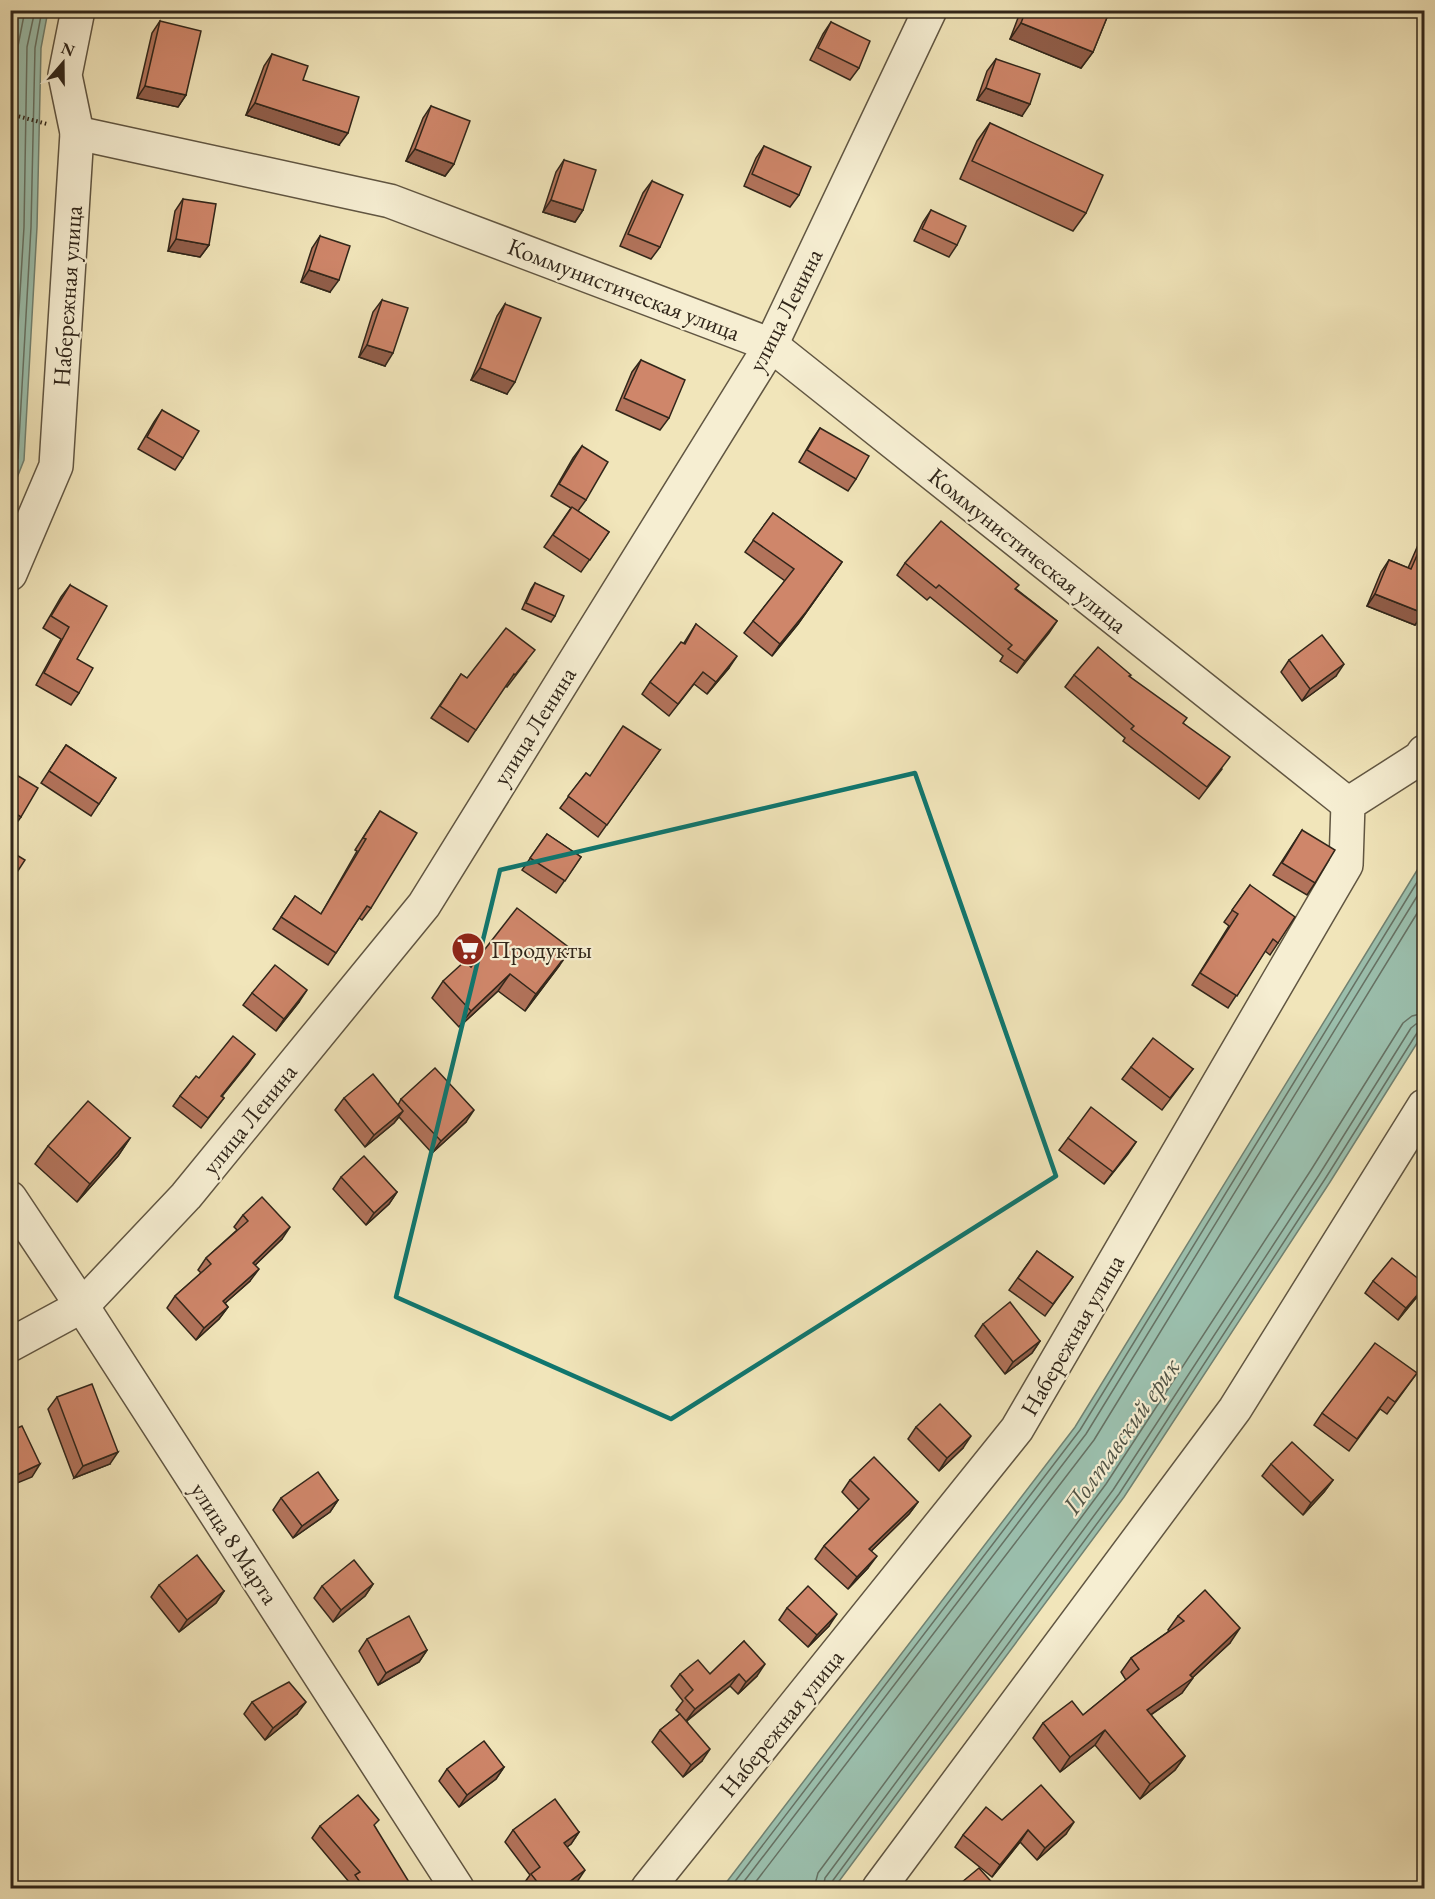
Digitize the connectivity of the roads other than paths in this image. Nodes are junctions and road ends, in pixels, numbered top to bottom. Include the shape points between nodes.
1 (78, 10) edge
2 (930, 10) edge
3 (77, 133) junction
4 (771, 345) junction
5 (10, 574) edge
6 (1425, 752) edge
7 (1348, 804) junction
8 (1425, 1106) edge
9 (10, 1198) edge
10 (82, 1306) junction
11 (10, 1346) edge
12 (457, 1888) edge
13 (648, 1888) edge
14 (879, 1888) edge

1 - 3 street, Набережная улица via 65,75
2 - 4 street, улица Ленина
3 - 4 street, Коммунистическая улица via 390,201
3 - 5 street, Набережная улица via 56,466
4 - 7 street, Коммунистическая улица
4 - 10 street, улица Ленина via 424,905 186,1196
6 - 7 street
7 - 13 street, Набережная улица via 1346,866 1017,1429
8 - 14 street via 1235,1409
9 - 10 street, улица 8 Марта
10 - 11 street, улица Ленина
10 - 12 street, улица 8 Марта

